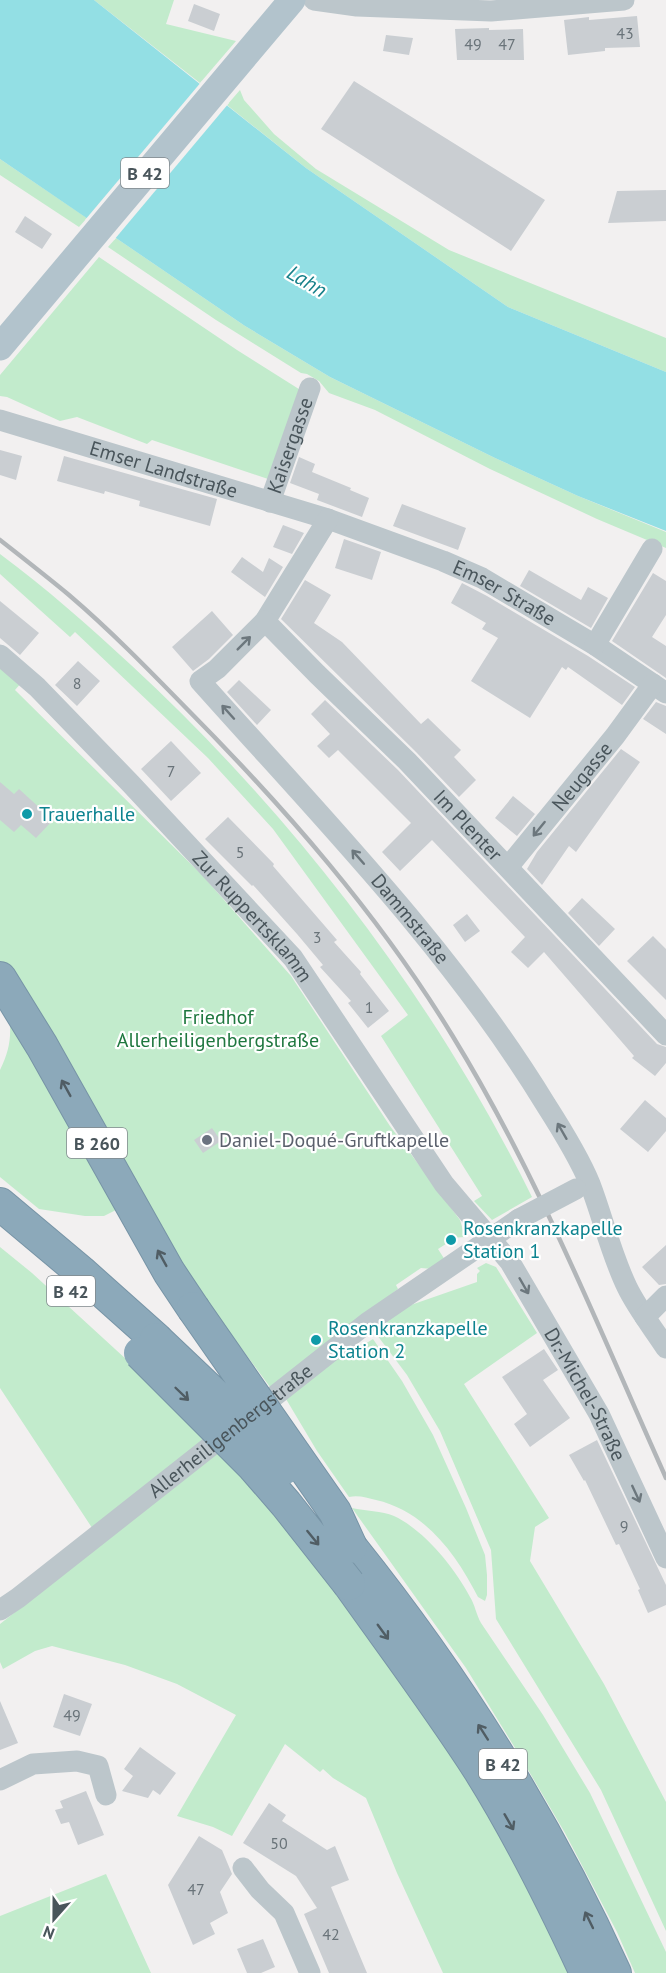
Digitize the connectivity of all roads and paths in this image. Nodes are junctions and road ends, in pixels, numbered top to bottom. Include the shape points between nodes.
1 (292, 0) edge
2 (314, 0) edge
3 (624, 0) edge
4 (0, 347) edge
5 (310, 387) dead end
6 (0, 420) edge
7 (270, 502) junction
8 (328, 519) junction
9 (652, 549) dead end
10 (266, 621) junction
11 (595, 645) junction
12 (0, 655) edge
13 (659, 689) edge
14 (508, 867) junction
15 (0, 978) edge
16 (666, 1035) edge
17 (583, 1186) junction
18 (0, 1204) edge
19 (0, 1230) edge
20 (489, 1240) junction
21 (666, 1296) edge
22 (645, 1317) junction
23 (148, 1346) junction
24 (666, 1348) edge
25 (666, 1558) edge
26 (356, 1567) junction
27 (0, 1610) edge
28 (0, 1780) edge
29 (106, 1795) dead end
30 (243, 1868) dead end
31 (310, 1973) edge
32 (586, 1973) edge
33 (615, 1973) edge

1 - 4 main road, B 42
2 - 3 street via 357,6 491,11
5 - 7 street, Kaisergasse
6 - 7 street, Emser Landstraße
7 - 8 street, Emser Landstraße
8 - 10 street
8 - 11 street, Emser Straße via 482,578
9 - 11 street
10 - 14 street, Im Plenter
17 -> 10 street, Dammstraße via 546,1104 467,990 358,857 200,681 218,669
11 - 13 street, Emser Straße
12 - 20 street, Zur Ruppertsklamm via 37,687 294,958 444,1184
13 -> 14 street, Neugasse via 615,736
14 - 16 street, Im Plenter
26 -> 15 highway, B 260, bridge via 335,1512 169,1272
17 - 20 street, Allerheiligenbergstraße, bridge via 519,1219
17 - 22 street, Dammstraße via 627,1287
18 - 23 highway, B 42 via 81,1272
19 - 23 highway, B 42
20 -> 25 street, Dr.-Michel-Straße via 510,1263 599,1414
20 - 27 street, Allerheiligenbergstraße via 367,1323
21 - 22 street
22 - 24 street, Dammstraße
23 - 26 highway, B 42, bridge via 286,1504
26 -> 32 highway, B 42 via 424,1688 480,1772 523,1847
33 -> 26 highway, B 42 via 574,1890 499,1757 415,1631
28 - 29 street via 33,1764 77,1761 98,1766
30 - 31 street via 284,1913

